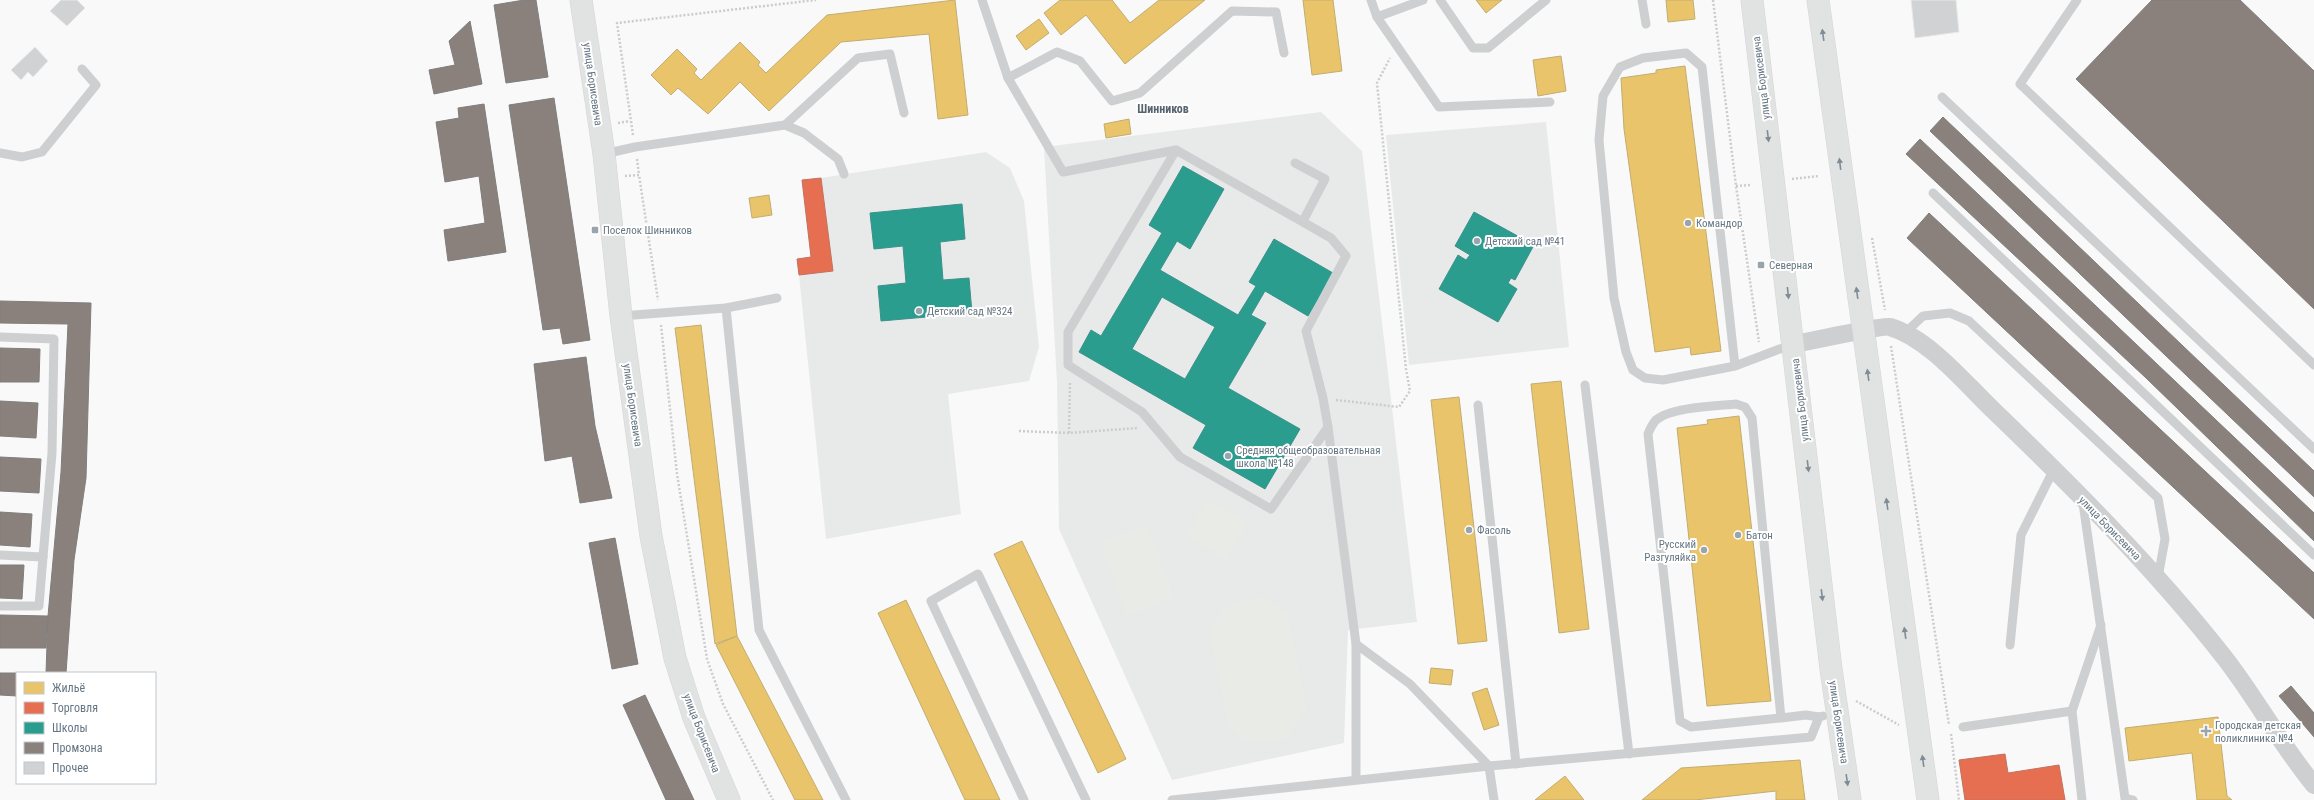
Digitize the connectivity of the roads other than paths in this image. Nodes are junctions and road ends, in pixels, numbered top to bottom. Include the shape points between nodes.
1 (581, 0) edge
2 (982, 0) edge
3 (1371, 0) edge
4 (1423, 0) edge
5 (1440, 0) edge
6 (1546, 0) edge
7 (1642, 0) edge
8 (1752, 0) edge
9 (1818, 0) edge
10 (2077, 0) edge
11 (1377, 17) junction
12 (1646, 24) dead end
13 (1284, 53) dead end
14 (82, 69) dead end
15 (1008, 78) junction
16 (1942, 97) dead end
17 (1550, 102) dead end
18 (904, 113) dead end
19 (785, 125) junction
20 (1176, 150) junction
21 (0, 153) edge
22 (604, 154) junction
23 (1295, 163) dead end
24 (844, 174) dead end
25 (1933, 193) dead end
26 (1303, 221) junction
27 (777, 298) dead end
28 (726, 308) junction
29 (621, 316) junction
30 (1862, 332) junction
31 (1905, 333) junction
32 (0, 337) edge
33 (1794, 344) junction
34 (2314, 365) edge
35 (1735, 366) junction
36 (1586, 385) dead end
37 (1478, 406) dead end
38 (1328, 426) junction
39 (2314, 449) edge
40 (2054, 469) junction
41 (2082, 499) junction
42 (0, 555) edge
43 (2314, 555) edge
44 (43, 557) junction
45 (2158, 578) junction
46 (0, 606) edge
47 (2102, 624) junction
48 (1356, 644) junction
49 (2010, 645) dead end
50 (2072, 711) junction
51 (1829, 716) junction
52 (1781, 718) junction
53 (1964, 727) dead end
54 (1629, 754) junction
55 (1516, 764) junction
56 (1489, 766) junction
57 (1356, 779) junction
58 (2314, 785) edge
59 (730, 800) edge
60 (846, 800) edge
61 (1024, 800) edge
62 (1086, 800) edge
63 (1172, 800) edge
64 (1494, 800) edge
65 (1850, 800) edge
66 (1928, 800) edge
67 (2082, 800) edge
68 (2128, 800) edge

1 - 22 street, улица Борисевича
2 - 15 lane
3 - 11 lane
4 - 11 lane
5 - 6 lane via 1473,48 1488,48
7 - 12 lane
8 -> 33 street, улица Борисевича
30 -> 9 street
10 - 34 lane via 2020,84
11 - 17 lane via 1440,107
13 - 15 lane via 1276,12 1232,11 1140,92 1119,99 1112,101 1080,61 1057,52
14 - 21 lane via 96,86 42,152 22,157
15 - 20 lane via 1062,172
16 - 39 lane
18 - 19 lane via 890,54 858,58
19 - 22 lane via 635,147
19 - 24 lane via 804,133 838,159
20 - 26 lane
20 - 38 lane via 1068,332 1068,365 1142,412 1180,457 1271,509
22 - 29 street, улица Борисевича
23 - 26 lane via 1325,179
25 - 43 lane
26 - 38 lane via 1331,238 1346,256 1306,331 1324,398
27 - 28 lane
28 - 29 lane
28 - 60 lane via 759,630
29 - 59 street, улица Борисевича via 651,536 675,658 694,718
30 - 31 street, улица Борисевича via 1888,326
30 - 33 street
66 -> 30 street
31 - 40 street, улица Борисевича via 1938,356
31 - 45 lane via 1923,316 1950,313 1968,321 2158,498 2165,540
32 - 44 lane via 54,339 52,453
33 - 35 lane
33 -> 51 street, улица Борисевича via 1831,668
35 - 35 lane via 1702,67 1686,53 1643,58 1620,67 1603,96 1599,140 1614,298 1626,352 1633,370 1645,378 1663,380
36 - 54 lane
37 - 55 lane
38 - 48 lane
40 - 41 street, улица Борисевича
40 - 49 lane via 2021,535
41 - 45 street, улица Борисевича
41 - 47 lane
42 - 44 lane
44 - 46 lane via 39,606
45 - 58 street, улица Борисевича via 2224,658
47 - 50 lane
47 - 68 lane
48 - 56 lane via 1410,684
48 - 57 lane
50 - 53 lane
50 - 67 lane
51 - 52 lane
51 - 54 lane via 1811,737
51 -> 65 street, улица Борисевича
52 - 52 lane via 1752,418 1745,407 1736,404 1669,413 1657,419 1651,425 1648,434 1680,721 1691,727
54 - 55 lane
55 - 56 lane
56 - 57 lane
56 - 64 lane
57 - 63 lane
61 - 62 lane via 931,601 978,574

